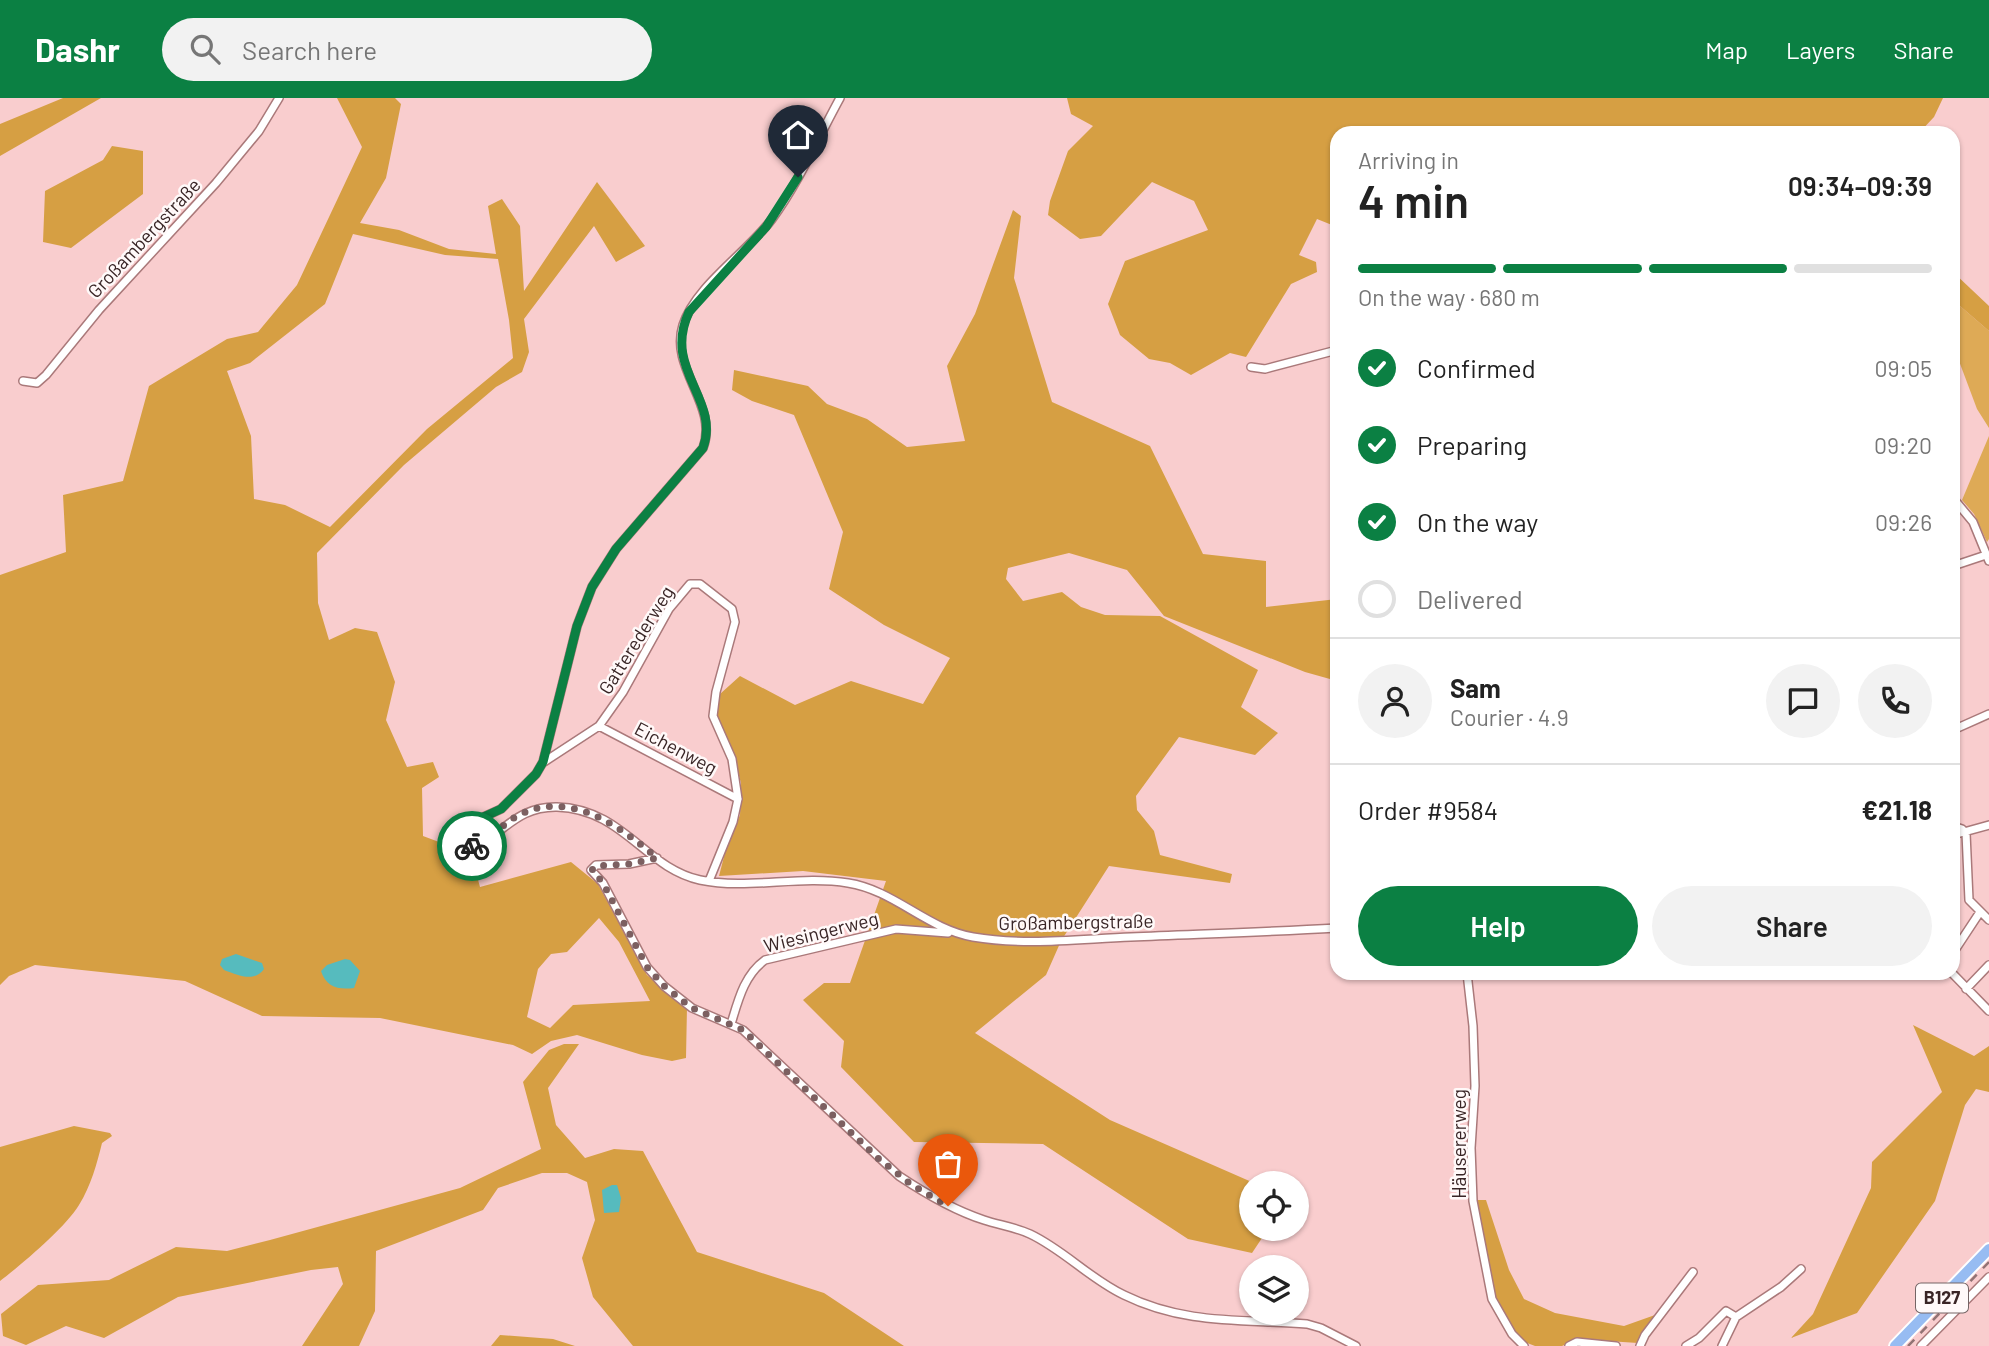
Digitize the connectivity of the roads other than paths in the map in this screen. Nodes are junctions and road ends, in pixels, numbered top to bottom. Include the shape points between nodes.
1 (279, 98) edge
2 (840, 98) edge
3 (1330, 351) edge
4 (1251, 368) dead end
5 (23, 381) dead end
6 (1960, 506) edge
7 (1988, 558) edge
8 (1960, 564) edge
9 (1989, 714) edge
10 (599, 726) junction
11 (1960, 727) edge
12 (543, 762) junction
13 (738, 799) junction
14 (1989, 825) edge
15 (1960, 828) edge
16 (1966, 833) junction
17 (1960, 834) edge
18 (657, 858) junction
19 (709, 881) junction
20 (1980, 912) junction
21 (1989, 920) edge
22 (1330, 928) edge
23 (957, 934) junction
24 (1960, 942) edge
25 (1989, 965) edge
26 (1468, 980) edge
27 (1958, 980) edge
28 (1966, 989) junction
29 (1989, 1010) edge
30 (731, 1024) junction
31 (1989, 1249) edge
32 (1801, 1269) dead end
33 (1693, 1272) dead end
34 (1989, 1277) edge
35 (1736, 1317) junction
36 (1356, 1346) edge
37 (1524, 1346) edge
38 (1569, 1346) edge
39 (1616, 1346) edge
40 (1640, 1346) edge
41 (1686, 1346) edge
42 (1723, 1346) edge
43 (1895, 1346) edge
44 (1921, 1346) edge

1 - 5 street, Großambergstraße via 259,131 216,183 46,375 37,383
2 - 12 street, Großambergstraße via 781,206 696,302 683,324 683,362 705,417 706,441 616,549 592,587 577,626
3 - 4 street via 1265,369
6 - 7 street via 1973,522
7 - 8 street
9 - 11 street
10 - 12 street, Gatterederweg
10 - 13 street, Eichenweg
10 - 13 street, Gatterederweg via 669,609 690,584 699,584 732,610 735,622 713,716 732,760
12 - 18 street, Großambergstraße via 501,809 455,830 455,842 462,848 476,845 531,810 570,808 614,825
13 - 19 street, Gatterederweg
14 - 16 street
15 - 16 street
16 - 17 street
16 - 20 street via 1969,900
18 - 19 street, Großambergstraße via 688,876
18 - 30 street via 592,870 647,967 664,986 692,1008
19 - 23 street, Großambergstraße via 854,884 885,895
20 - 21 street
20 - 24 street
22 - 23 street, Großambergstraße via 1016,942
23 - 30 street, Wiesingerweg via 896,929 765,960 747,979
25 - 28 street
26 - 37 street, Häusererweg via 1475,1086 1473,1201 1492,1299
27 - 28 street
28 - 29 street
30 - 36 street via 759,1044 899,1176 948,1206 1026,1232 1124,1295 1175,1315 1307,1324
31 - 43 main road, B127
32 - 35 street
33 - 40 street
34 - 44 street
35 - 41 street via 1726,1311
35 - 42 street
38 - 39 street via 1577,1342

